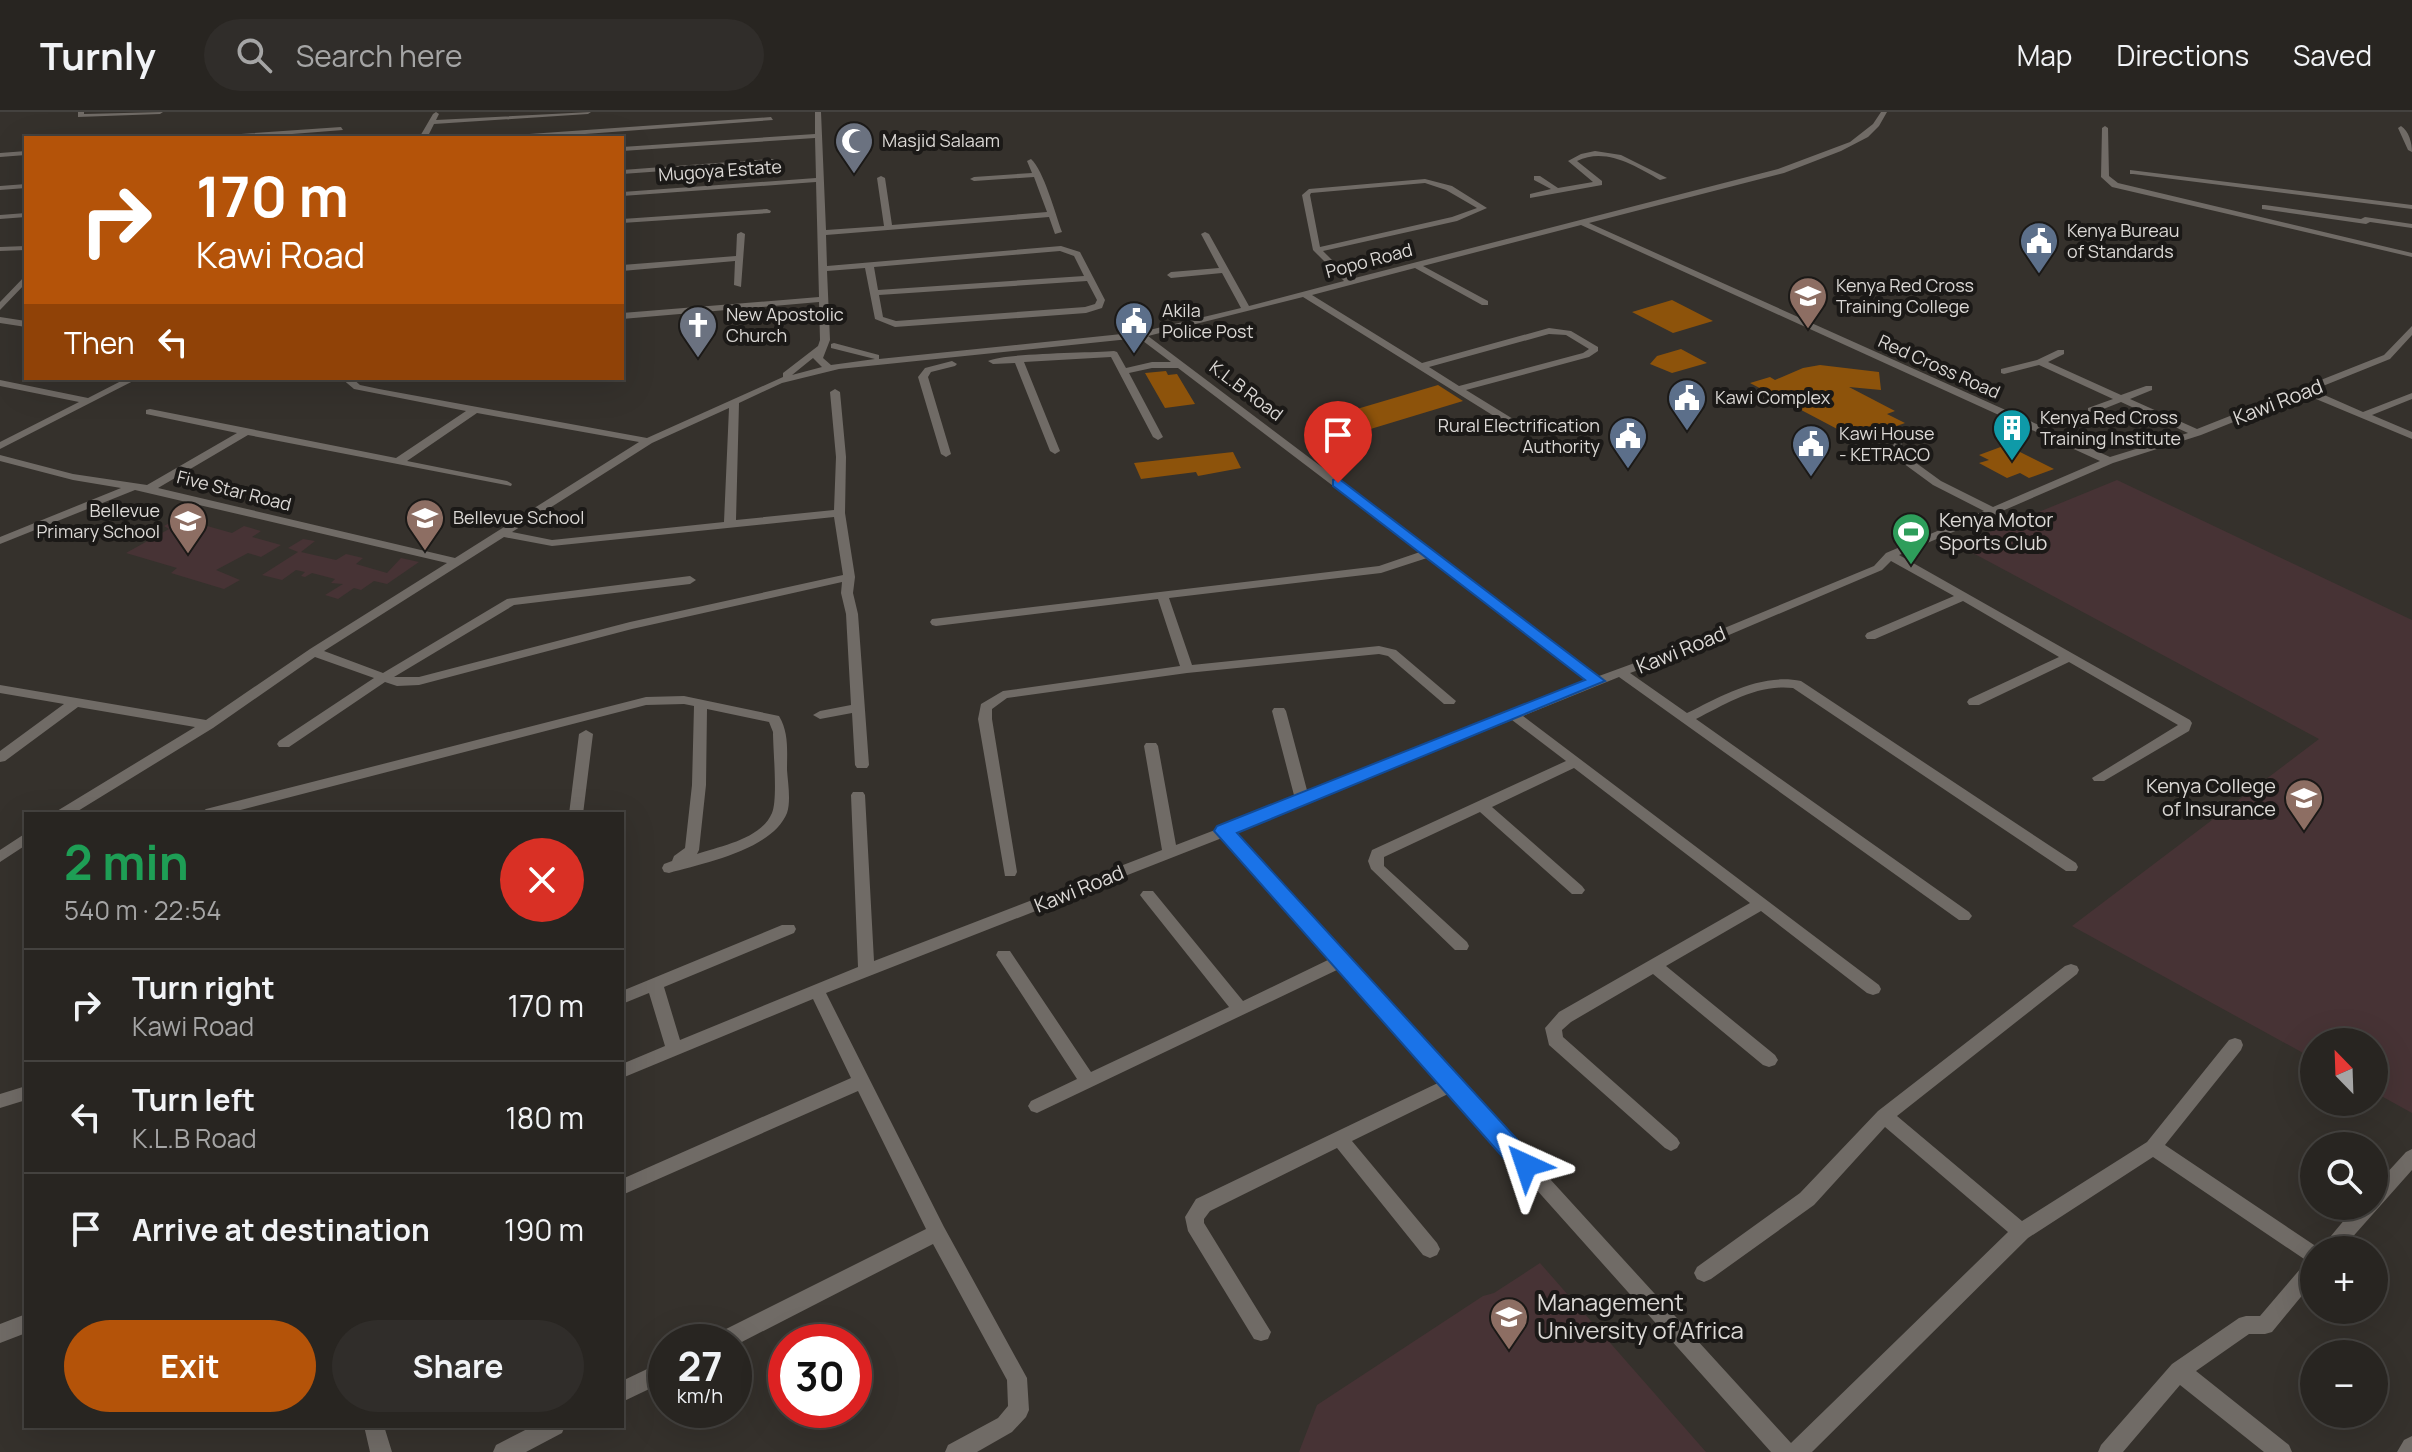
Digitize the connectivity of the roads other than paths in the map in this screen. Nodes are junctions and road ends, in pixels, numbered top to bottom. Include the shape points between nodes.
1 (81, 112) edge
2 (160, 112) edge
3 (437, 112) edge
4 (588, 112) edge
5 (596, 112) edge
6 (818, 112) edge
7 (1884, 112) edge
8 (771, 119) dead end
9 (753, 120) junction
10 (432, 122) junction
11 (2105, 128) dead end
12 (2412, 129) edge
13 (587, 135) edge
14 (235, 136) edge
15 (336, 136) edge
16 (424, 136) edge
17 (558, 136) edge
18 (820, 136) junction
19 (750, 141) junction
20 (624, 149) edge
21 (2412, 150) edge
22 (24, 153) edge
23 (0, 155) edge
24 (772, 161) dead end
25 (1031, 161) dead end
26 (713, 165) junction
27 (626, 172) edge
28 (2133, 172) dead end
29 (1037, 175) junction
30 (881, 178) dead end
31 (1537, 178) dead end
32 (1663, 178) dead end
33 (974, 179) dead end
34 (820, 180) junction
35 (628, 184) dead end
36 (24, 186) edge
37 (0, 188) edge
38 (710, 188) junction
39 (1557, 190) junction
40 (624, 194) edge
41 (1533, 196) dead end
42 (2357, 201) junction
43 (2265, 207) dead end
44 (2412, 207) edge
45 (767, 211) dead end
46 (1052, 214) junction
47 (24, 215) edge
48 (0, 217) edge
49 (2365, 220) junction
50 (624, 221) edge
51 (1581, 222) junction
52 (2412, 226) edge
53 (888, 228) junction
54 (1058, 232) dead end
55 (822, 233) junction
56 (741, 234) dead end
57 (1205, 234) dead end
58 (2371, 234) dead end
59 (24, 248) edge
60 (0, 249) edge
61 (1317, 250) junction
62 (2412, 255) edge
63 (739, 258) junction
64 (869, 265) junction
65 (1415, 265) junction
66 (624, 268) edge
67 (823, 269) junction
68 (1223, 270) junction
69 (1171, 275) dead end
70 (1088, 278) junction
71 (24, 280) edge
72 (1349, 282) junction
73 (738, 285) dead end
74 (873, 293) junction
75 (1304, 294) junction
76 (824, 299) junction
77 (1485, 303) dead end
78 (0, 307) edge
79 (1246, 309) junction
80 (624, 316) edge
81 (0, 320) edge
82 (24, 324) edge
83 (2412, 329) edge
84 (1141, 335) junction
85 (826, 345) junction
86 (2061, 352) dead end
87 (1018, 359) junction
88 (912, 360) junction
89 (2040, 362) junction
90 (1181, 365) junction
91 (1422, 366) junction
92 (834, 367) junction
93 (1123, 371) junction
94 (2004, 371) dead end
95 (130, 380) edge
96 (348, 380) edge
97 (776, 382) junction
98 (0, 383) edge
99 (2149, 388) dead end
100 (1459, 389) junction
101 (2306, 391) junction
102 (835, 392) dead end
103 (2412, 396) edge
104 (2121, 399) junction
105 (90, 401) junction
106 (734, 401) junction
107 (2092, 410) dead end
108 (473, 411) junction
109 (150, 412) dead end
110 (2363, 415) junction
111 (1514, 424) dead end
112 (246, 432) junction
113 (2197, 433) junction
114 (2412, 436) edge
115 (1158, 437) dead end
116 (648, 441) junction
117 (1898, 445) dead end
118 (0, 446) edge
119 (1055, 451) dead end
120 (946, 454) dead end
121 (0, 458) edge
122 (2109, 461) junction
123 (398, 462) junction
124 (507, 484) dead end
125 (135, 486) junction
126 (149, 489) junction
127 (1995, 512) junction
128 (839, 513) junction
129 (730, 524) junction
130 (506, 534) junction
131 (0, 541) edge
132 (1429, 553) junction
133 (1890, 555) junction
134 (459, 562) junction
135 (849, 577) junction
136 (690, 580) dead end
137 (1965, 596) junction
138 (1163, 597) junction
139 (936, 622) dead end
140 (1871, 636) dead end
141 (314, 652) junction
142 (2071, 656) junction
143 (1187, 669) junction
144 (1623, 674) junction
145 (383, 678) junction
146 (1597, 681) junction
147 (0, 689) edge
148 (1449, 701) dead end
149 (1974, 702) dead end
150 (74, 703) junction
151 (701, 703) junction
152 (859, 708) junction
153 (1279, 711) dead end
154 (820, 715) dead end
155 (1515, 716) junction
156 (1686, 719) junction
157 (208, 725) junction
158 (586, 734) dead end
159 (284, 744) dead end
160 (1151, 746) dead end
161 (0, 758) edge
162 (1576, 762) junction
163 (862, 765) dead end
164 (2099, 778) dead end
165 (858, 795) dead end
166 (1303, 801) junction
167 (1481, 805) junction
168 (65, 812) edge
169 (214, 812) edge
170 (576, 812) edge
171 (1224, 831) junction
172 (24, 839) edge
173 (1170, 852) junction
174 (0, 857) edge
175 (2071, 867) dead end
176 (1010, 872) dead end
177 (1577, 890) dead end
178 (1148, 895) dead end
179 (1761, 904) junction
180 (1964, 916) dead end
181 (788, 929) dead end
182 (1461, 946) dead end
183 (1004, 955) dead end
184 (1341, 961) junction
185 (1656, 967) junction
186 (866, 970) junction
187 (2071, 970) dead end
188 (655, 986) junction
189 (1873, 989) dead end
190 (817, 991) junction
191 (624, 997) edge
192 (1240, 1009) junction
193 (2235, 1045) dead end
194 (674, 1049) junction
195 (1769, 1060) dead end
196 (624, 1070) edge
197 (862, 1081) junction
198 (1088, 1082) junction
199 (1452, 1084) junction
200 (24, 1092) edge
201 (0, 1101) edge
202 (1037, 1106) dead end
203 (1884, 1116) junction
204 (1339, 1138) junction
205 (1671, 1143) dead end
206 (2153, 1147) junction
207 (2412, 1157) edge
208 (2388, 1184) edge
209 (624, 1186) edge
210 (2356, 1220) edge
211 (2021, 1232) junction
212 (937, 1233) junction
213 (2341, 1236) edge
214 (2300, 1246) edge
215 (1430, 1249) dead end
216 (1704, 1273) dead end
217 (2300, 1284) edge
218 (24, 1324) edge
219 (752, 1326) edge
220 (1261, 1332) dead end
221 (0, 1334) edge
222 (2179, 1371) junction
223 (648, 1379) edge
224 (624, 1391) edge
225 (375, 1428) edge
226 (551, 1428) edge
227 (2412, 1447) edge
228 (381, 1452) edge
229 (504, 1452) edge
230 (956, 1452) edge
231 (1785, 1452) edge
232 (1797, 1452) edge
233 (2109, 1452) edge
234 (2281, 1452) edge
235 (2408, 1452) edge

1 - 2 street via 80,116
3 - 10 street
4 - 10 street
5 - 13 street
6 - 18 street
7 - 51 street, Popo Road via 1864,136 1836,151 1757,178
8 - 9 street
9 - 13 street
9 - 19 street
10 - 16 street
11 - 62 street via 2105,177 2115,185
12 - 21 street via 2401,128
13 - 17 street
14 - 15 street via 343,127
18 - 19 street
18 - 34 street
19 - 20 street
22 - 23 street
24 - 26 street
25 - 29 street
26 - 27 street
26 - 38 street
27 - 35 street
28 - 42 street
29 - 33 street
29 - 46 street
30 - 53 street
31 - 39 street
32 - 39 street via 1621,156 1596,154 1572,161 1599,183
34 - 38 street, Mugoya Estate
34 - 55 street
36 - 37 street
38 - 40 street, Mugoya Estate
39 - 41 street
42 - 44 street
42 - 49 street
43 - 49 street
45 - 50 street
46 - 53 street
46 - 54 street
47 - 48 street
49 - 52 street
49 - 58 street
51 - 65 street, Popo Road
51 - 122 street, Red Cross Road
53 - 55 street
55 - 67 street
56 - 63 street
57 - 68 street
59 - 60 street
61 - 61 street via 1306,195 1317,189 1425,181 1483,208
61 - 72 street
63 - 66 street
63 - 73 street
64 - 67 street
64 - 70 street via 1061,248 1077,254
64 - 74 street
65 - 72 street, Popo Road
65 - 77 street
67 - 76 street
68 - 69 street
68 - 79 street
70 - 74 street
70 - 74 street via 1101,300 1099,306 977,320 886,323 879,319
71 - 78 street
72 - 75 street, Popo Road
75 - 79 street, Popo Road
75 - 91 street
76 - 80 street
76 - 85 street
79 - 84 street, Popo Road
81 - 82 street
83 - 101 street, Kawi Road via 2387,357
84 - 88 street, Popo Road
84 - 90 street, K.L.B Road
85 - 88 street
85 - 92 street via 842,359
85 - 92 street via 818,358
85 - 97 street
86 - 89 street
87 - 93 street via 1109,352
87 - 119 street
87 - 120 street via 928,370 923,377
88 - 92 street, Popo Road
89 - 94 street
89 - 104 street
90 - 93 street
90 - 132 street, K.L.B Road
91 - 100 street
91 - 100 street via 1549,331 1562,331 1595,349
92 - 97 street, Popo Road
93 - 115 street
95 - 105 street
96 - 108 street via 357,387
97 - 106 street
98 - 105 street
99 - 104 street
100 - 111 street
101 - 110 street
101 - 113 street, Kawi Road
102 - 128 street
103 - 110 street
104 - 107 street
104 - 113 street
105 - 118 street
106 - 116 street
106 - 129 street
108 - 116 street
108 - 123 street
109 - 112 street
110 - 114 street
112 - 123 street
112 - 126 street
113 - 122 street, Kawi Road
116 - 130 street
117 - 127 street via 1896,453 1915,471
121 - 125 street, Five Star Road
122 - 127 street, Kawi Road
123 - 124 street
125 - 126 street, Five Star Road
125 - 131 street
126 - 134 street, Five Star Road
127 - 133 street, Kawi Road
128 - 129 street
128 - 135 street
129 - 130 street via 552,543
130 - 134 street
132 - 138 street via 1381,569
132 - 146 street, K.L.B Road
133 - 137 street
133 - 144 street, Kawi Road via 1878,568
134 - 141 street
135 - 145 street via 432,678
135 - 152 street
136 - 145 street via 511,602
137 - 140 street
137 - 142 street
138 - 139 street
138 - 143 street
141 - 145 street
141 - 157 street
142 - 149 street
142 - 164 street via 2185,723
143 - 148 street via 1379,650 1392,653
143 - 176 street via 1003,695 986,707
144 - 146 street, Kawi Road
144 - 156 street
145 - 159 street
146 - 155 street, Kawi Road
147 - 150 street
150 - 157 street
150 - 161 street
151 - 151 street via 764,716 779,725 781,810 767,831 754,838 669,868 692,850
151 - 169 street via 624,706
152 - 154 street
152 - 163 street
153 - 166 street
155 - 162 street
155 - 166 street, Kawi Road
156 - 175 street via 1769,684 1796,684
156 - 180 street
157 - 168 street
158 - 170 street
160 - 173 street
162 - 167 street
162 - 179 street
165 - 186 street
166 - 171 street, Kawi Road
167 - 177 street
167 - 182 street via 1377,854 1375,861
171 - 173 street, Kawi Road
171 - 184 street
172 - 174 street
173 - 186 street, Kawi Road
178 - 192 street
179 - 185 street
179 - 189 street
181 - 188 street
183 - 198 street
184 - 192 street
184 - 199 street
185 - 195 street
185 - 205 street via 1565,1017 1552,1032
186 - 190 street, Kawi Road
187 - 203 street
188 - 191 street
188 - 194 street
190 - 194 street, Kawi Road
190 - 197 street
192 - 198 street
193 - 206 street
194 - 196 street, Kawi Road
197 - 209 street
197 - 212 street
198 - 202 street
199 - 204 street
199 - 231 street
200 - 201 street
203 - 211 street
203 - 216 street via 1807,1199
204 - 215 street
204 - 220 street via 1203,1205 1194,1217 1201,1237
206 - 211 street
206 - 214 street
207 - 208 street
210 - 213 street
211 - 232 street
212 - 219 street
212 - 230 street via 1017,1378 1019,1410 1005,1425
217 - 222 street via 2265,1325 2246,1325
218 - 221 street
222 - 233 street
222 - 234 street
223 - 224 street
225 - 228 street
226 - 229 street
227 - 235 street

